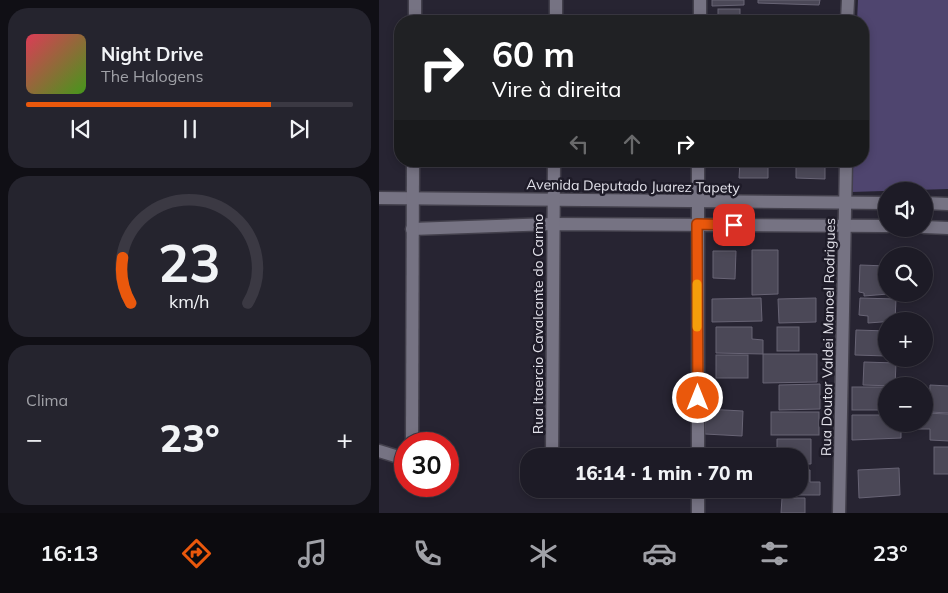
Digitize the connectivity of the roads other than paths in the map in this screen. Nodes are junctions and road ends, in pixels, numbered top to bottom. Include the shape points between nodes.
1 (415, 0) edge
2 (556, 0) edge
3 (700, 0) edge
4 (848, 0) edge
5 (415, 15) edge
6 (555, 15) edge
7 (700, 15) edge
8 (847, 15) edge
9 (413, 167) edge
10 (554, 167) edge
11 (698, 167) edge
12 (846, 167) edge
13 (379, 198) edge
14 (413, 198) junction
15 (554, 200) junction
16 (698, 201) junction
17 (845, 203) junction
18 (878, 203) edge
19 (933, 203) edge
20 (948, 204) edge
21 (553, 224) junction
22 (697, 224) junction
23 (846, 225) junction
24 (878, 226) edge
25 (933, 227) edge
26 (412, 228) junction
27 (948, 228) edge
28 (412, 432) edge
29 (552, 448) edge
30 (698, 448) edge
31 (379, 451) edge
32 (394, 456) edge
33 (698, 498) edge
34 (698, 513) edge
35 (839, 513) edge

1 - 5 street
2 - 6 street
3 - 7 street
4 - 8 street
9 - 14 street
10 - 15 street, Rua Itaercio Cavalcante do Carmo
11 - 16 street
12 - 17 street, Rua Doutor Valdei Manoel Rodrigues
13 - 14 street, Avenida Deputado Juarez Tapety
14 - 15 street, Avenida Deputado Juarez Tapety
14 - 26 street
15 - 16 street, Avenida Deputado Juarez Tapety
15 - 21 street, Rua Itaercio Cavalcante do Carmo
16 - 17 street, Avenida Deputado Juarez Tapety
16 - 22 street
17 - 18 street, Avenida Deputado Juarez Tapety
17 - 23 street, Rua Doutor Valdei Manoel Rodrigues
19 - 20 street
21 - 22 street
21 - 26 street
21 - 29 street, Rua Itaercio Cavalcante do Carmo
22 - 23 street
22 - 30 street
23 - 24 street
23 - 35 street, Rua Doutor Valdei Manoel Rodrigues
25 - 27 street
26 - 28 street
31 - 32 street
33 - 34 street

